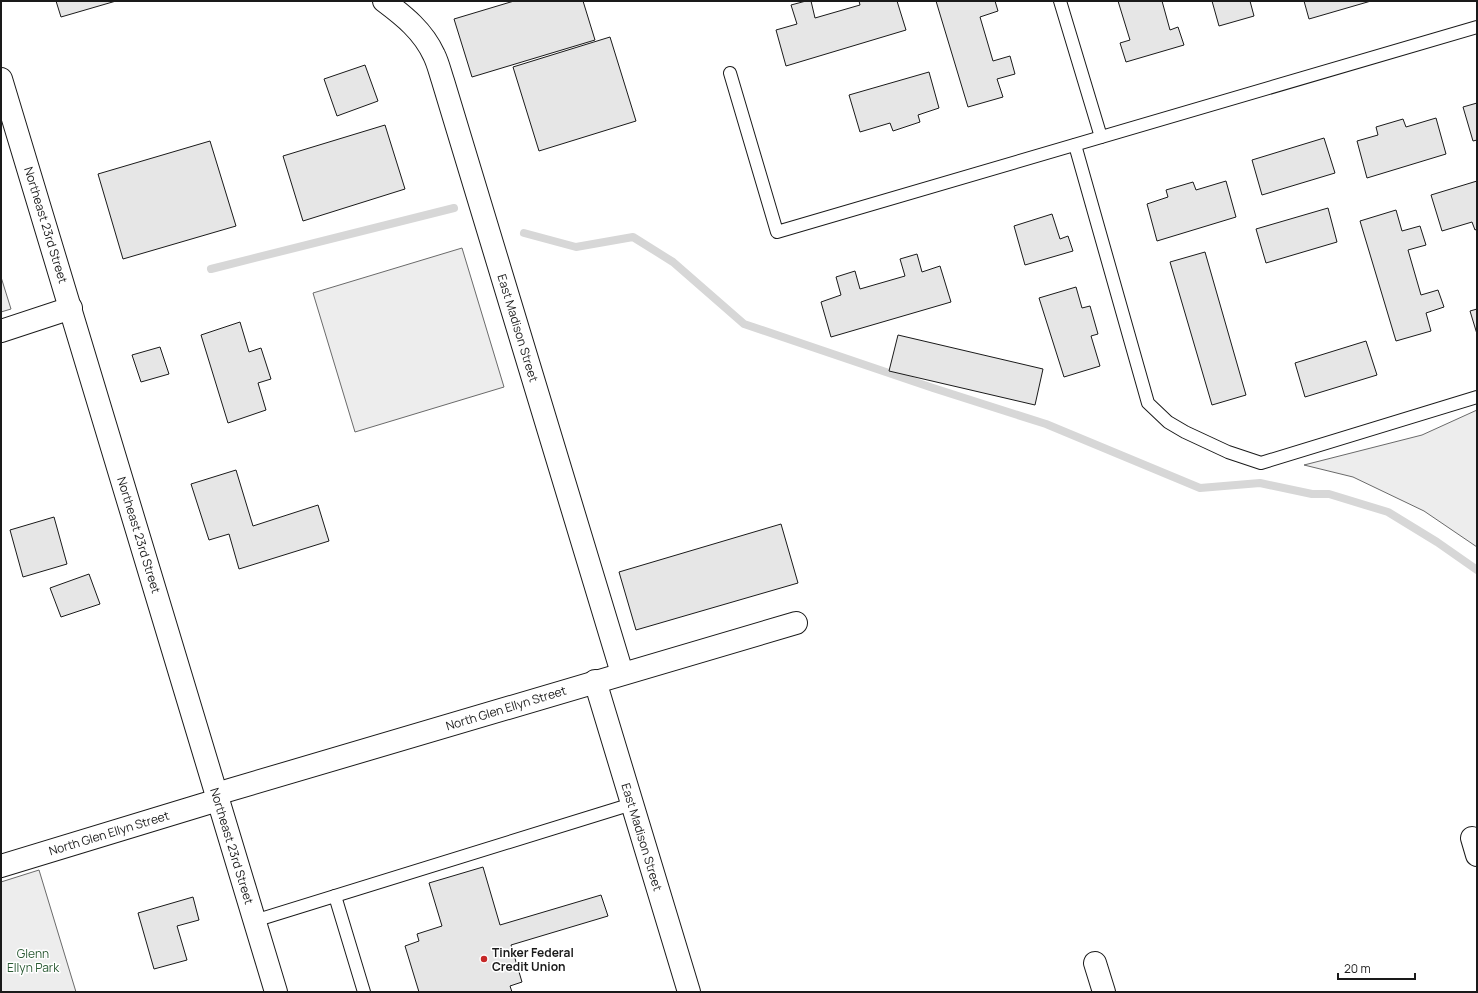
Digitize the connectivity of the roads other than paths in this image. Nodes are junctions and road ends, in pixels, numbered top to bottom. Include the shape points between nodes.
1 (384, 1) edge
2 (1060, 1) edge
3 (1477, 27) edge
4 (730, 72) dead end
5 (1, 79) edge
6 (1101, 137) junction
7 (1075, 145) junction
8 (71, 308) junction
9 (1, 331) edge
10 (1477, 396) edge
11 (796, 622) dead end
12 (622, 673) junction
13 (595, 681) junction
14 (217, 797) junction
15 (632, 804) junction
16 (1, 866) edge
17 (335, 896) junction
18 (254, 921) junction
19 (1095, 963) dead end
20 (276, 992) edge
21 (364, 992) edge
22 (689, 992) edge
23 (1104, 992) edge

1 - 12 street, East Madison Street via 405,17 426,40 434,55
2 - 6 lane
3 - 6 lane
4 - 7 lane via 777,232
5 - 8 street, Northeast 23rd Street
6 - 7 lane
7 - 10 lane via 1148,403 1168,422 1228,452 1261,463
8 - 9 street
8 - 14 street, Northeast 23rd Street
11 - 12 street, North Glen Ellyn Street
12 - 13 street, North Glen Ellyn Street
13 - 14 street, North Glen Ellyn Street
13 - 15 street, East Madison Street
14 - 16 street, North Glen Ellyn Street
14 - 18 street, Northeast 23rd Street
15 - 17 lane
15 - 22 street, East Madison Street
17 - 18 lane
17 - 21 lane
18 - 20 street, Northeast 23rd Street
19 - 23 street

